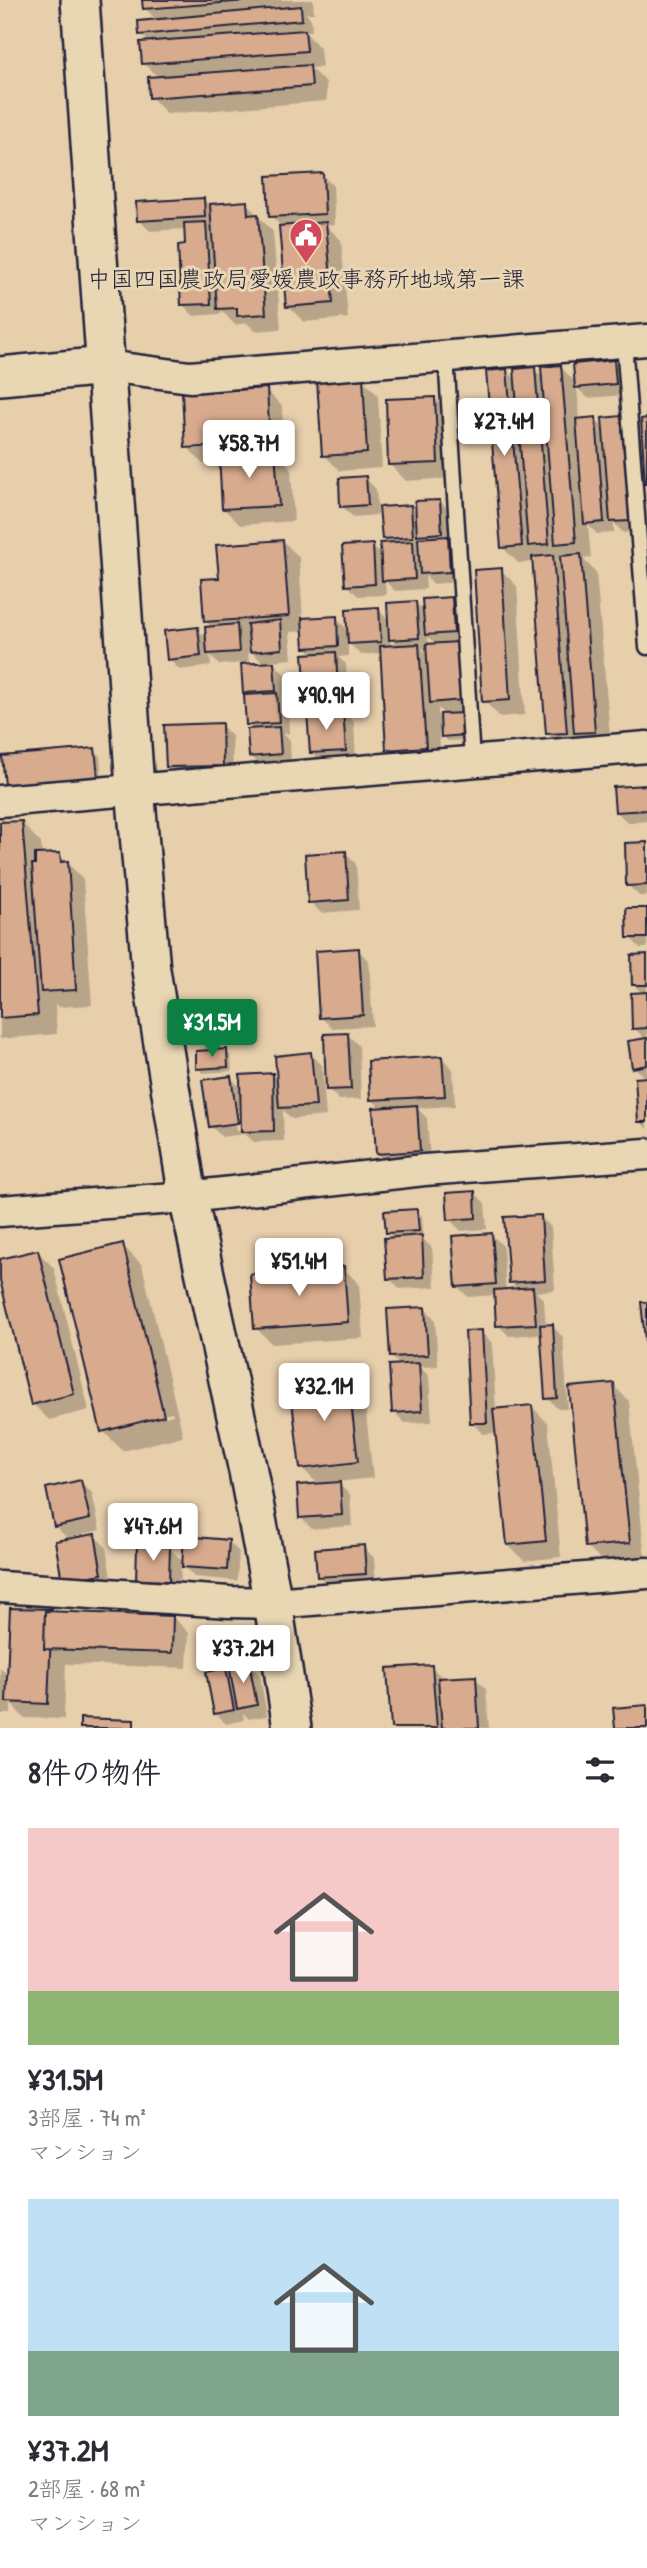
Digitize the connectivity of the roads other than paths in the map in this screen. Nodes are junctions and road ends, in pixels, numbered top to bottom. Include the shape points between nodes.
1 (80, 0) edge
2 (636, 341) edge
3 (446, 356) junction
4 (107, 366) junction
5 (0, 376) edge
6 (647, 647) edge
7 (647, 747) edge
8 (472, 760) junction
9 (135, 788) junction
10 (0, 801) edge
11 (647, 1154) edge
12 (188, 1197) junction
13 (0, 1211) edge
14 (647, 1573) edge
15 (0, 1587) edge
16 (272, 1603) junction
17 (292, 1728) edge

1 - 4 street
2 - 3 street
2 - 6 lane
3 - 4 street via 190,377
3 - 8 lane
4 - 5 street
4 - 9 street
7 - 8 street
8 - 9 street
9 - 10 street
9 - 12 street via 151,970
11 - 12 street via 424,1170
12 - 13 street
12 - 16 street
14 - 16 street
15 - 16 street
16 - 17 street

